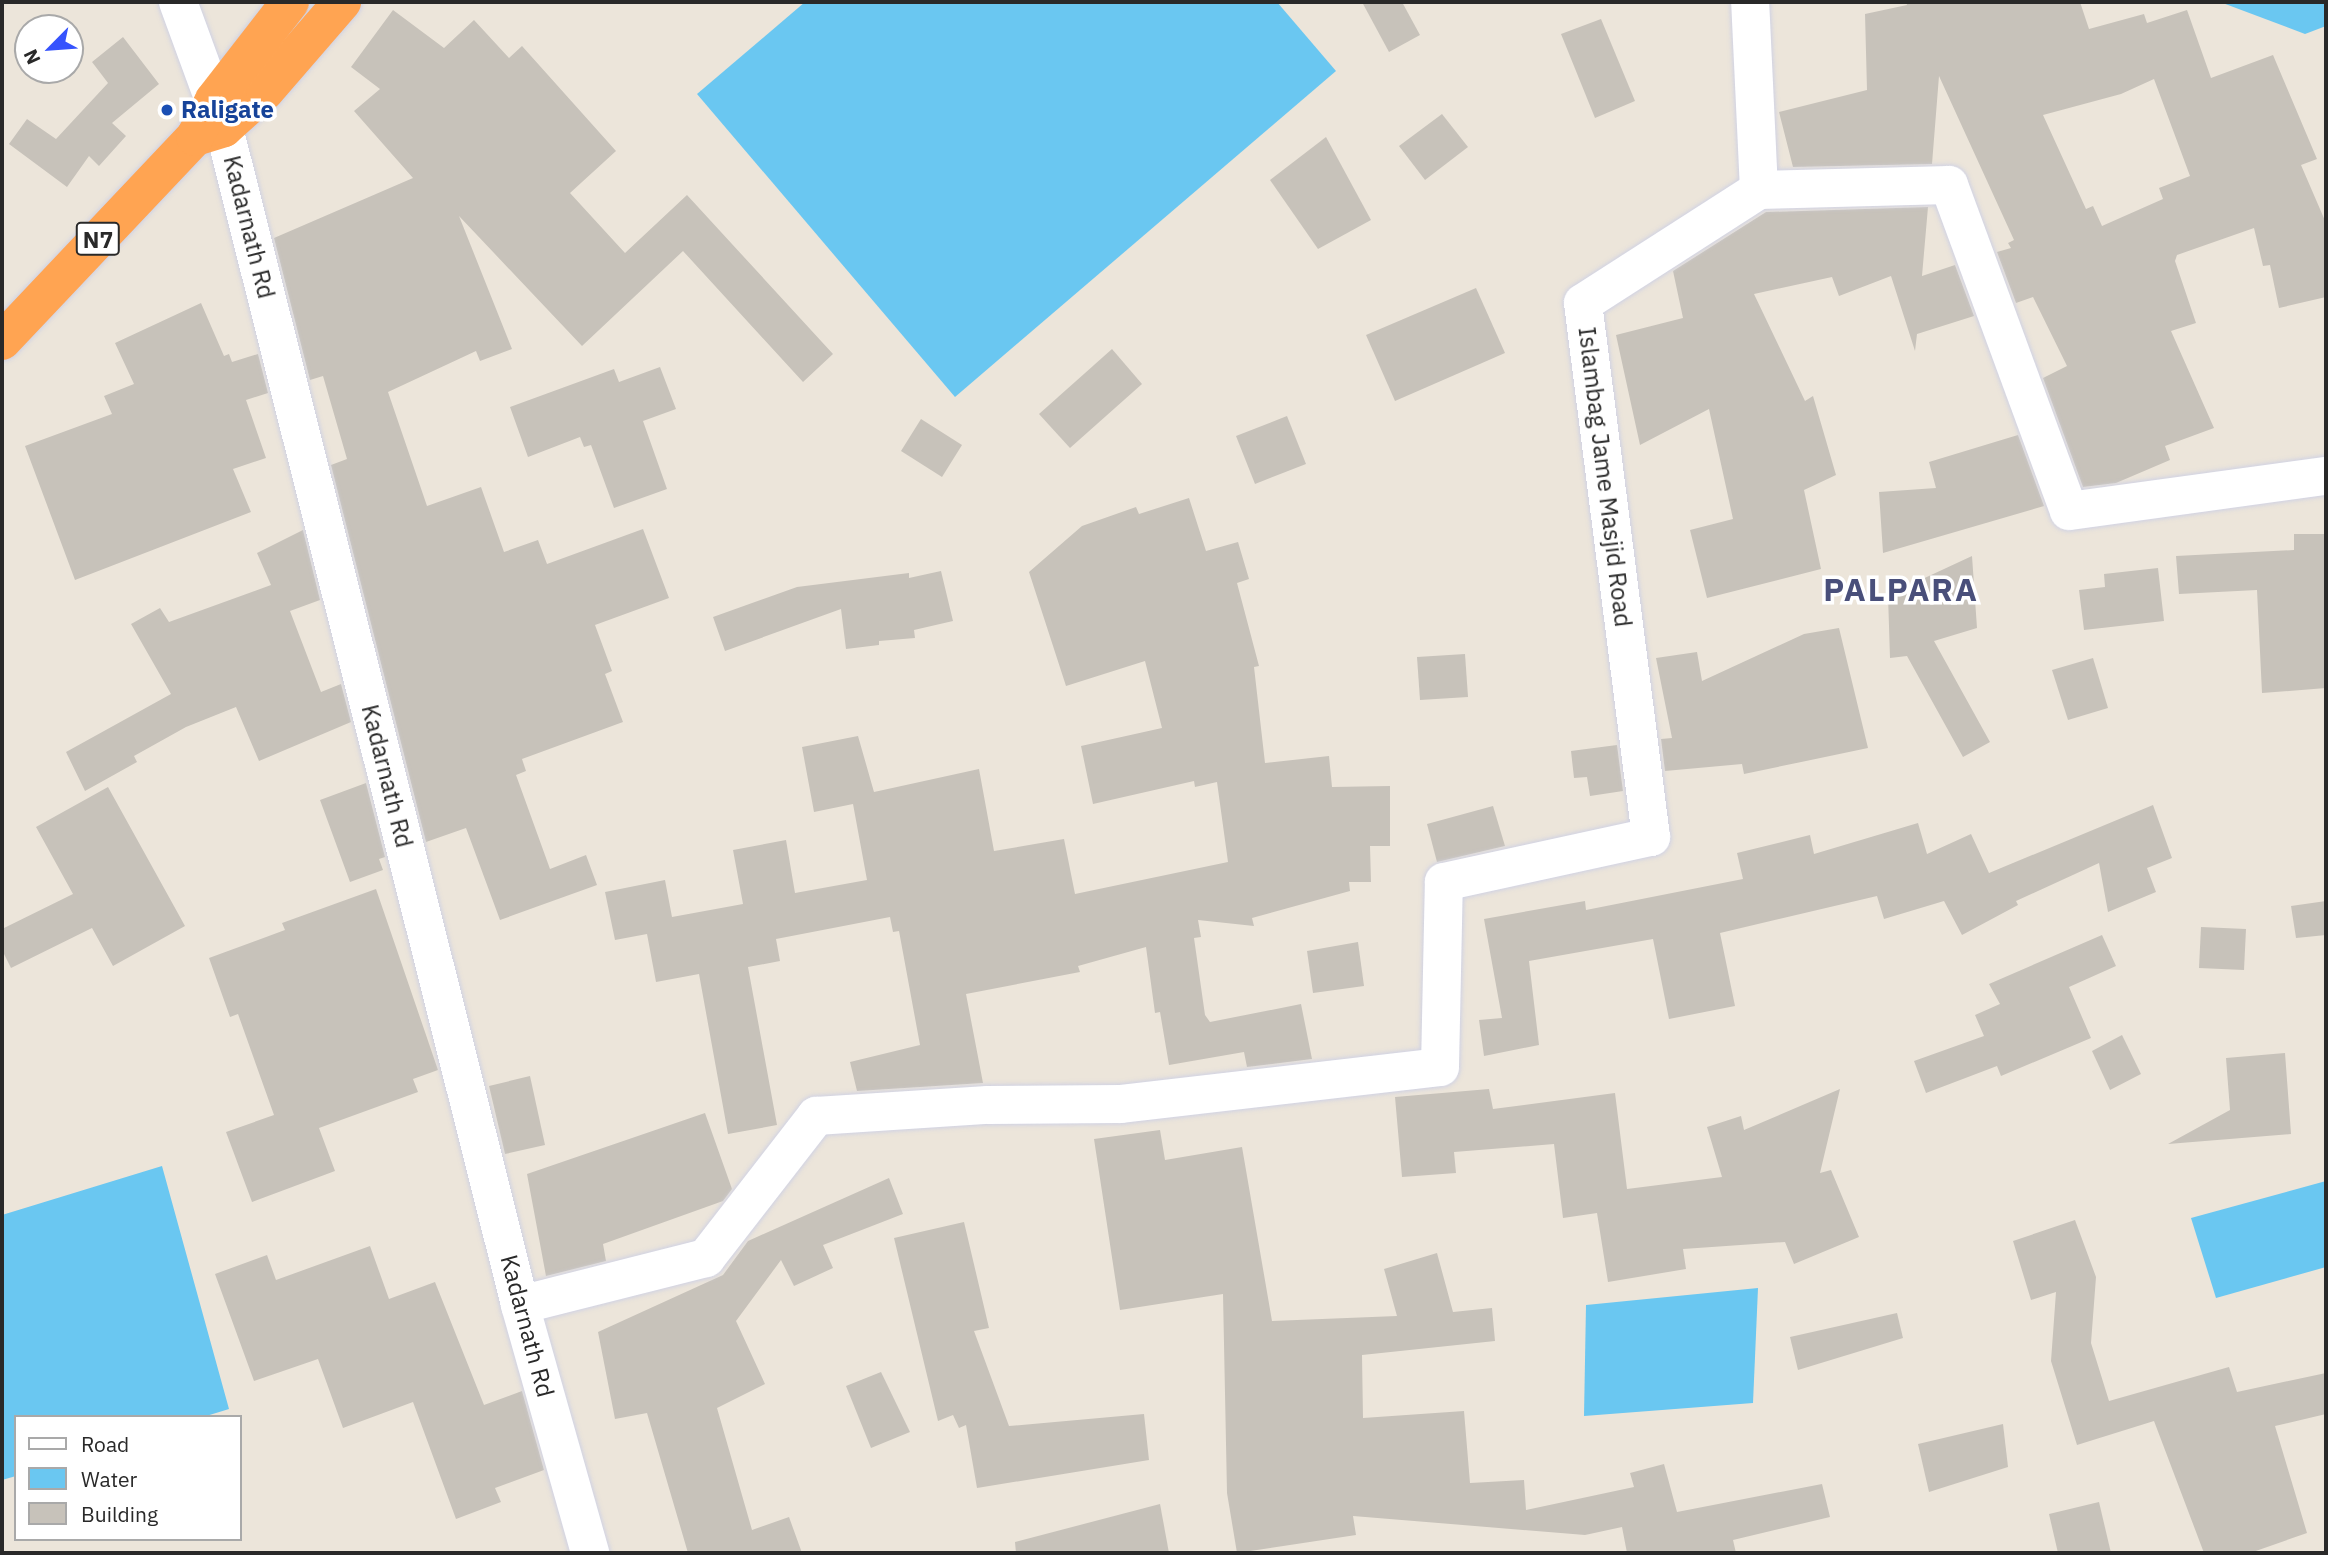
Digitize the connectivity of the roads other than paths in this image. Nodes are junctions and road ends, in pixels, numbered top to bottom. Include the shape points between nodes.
1 (177, 2) edge
2 (290, 2) edge
3 (342, 2) edge
4 (1750, 2) edge
5 (211, 122) junction
6 (1759, 190) junction
7 (2, 341) edge
8 (2326, 476) edge
9 (520, 1305) junction
10 (590, 1553) edge

1 - 5 street, Kadarnath Rd
2 - 5 highway, N7
3 - 5 highway, N7 via 265,91
4 - 6 street
5 - 7 highway, N7
5 - 9 street, Kadarnath Rd
6 - 8 street via 1949,185 2069,511
6 - 9 street, Islambag Jame Masjid Road via 1583,303 1651,837 1444,882 1440,1067 1121,1104 988,1105 816,1116 706,1258
9 - 10 street, Kadarnath Rd

